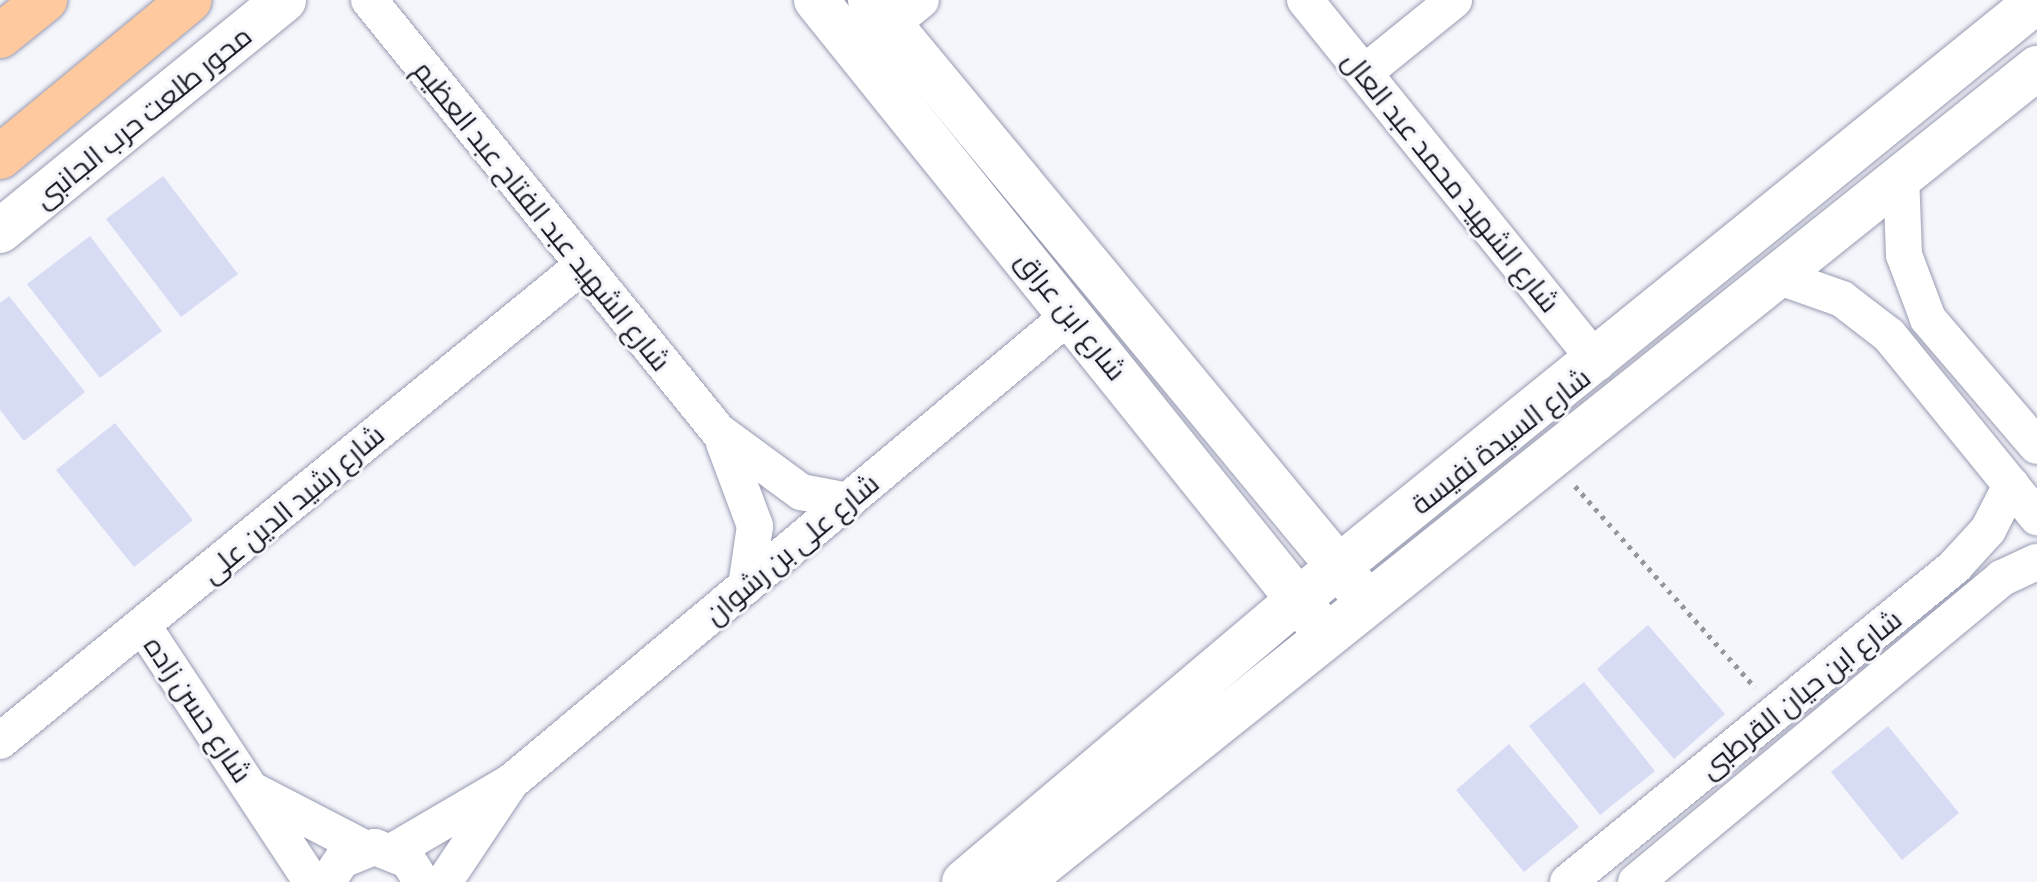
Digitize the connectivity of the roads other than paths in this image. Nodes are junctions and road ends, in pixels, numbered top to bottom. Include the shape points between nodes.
1 (45, 0) edge
2 (190, 0) edge
3 (284, 0) edge
4 (369, 0) edge
5 (816, 0) edge
6 (1305, 0) edge
7 (1454, 0) edge
8 (2037, 1) edge
9 (885, 19) edge
10 (0, 36) edge
11 (2037, 68) edge
12 (1364, 73) junction
13 (0, 157) edge
14 (1901, 174) junction
15 (0, 231) edge
16 (583, 265) junction
17 (1780, 277) junction
18 (1070, 315) junction
19 (1598, 363) junction
20 (718, 431) junction
21 (2037, 446) edge
22 (2011, 485) junction
23 (848, 501) junction
24 (2037, 517) edge
25 (2037, 562) edge
26 (1340, 566) junction
27 (746, 586) junction
28 (1300, 598) junction
29 (1366, 600) junction
30 (143, 626) junction
31 (1324, 634) junction
32 (0, 741) edge
33 (511, 782) junction
34 (256, 792) junction
35 (1617, 842) junction
36 (380, 850) junction
37 (1581, 878) edge
38 (1643, 880) edge
39 (312, 882) edge
40 (327, 882) edge
41 (422, 882) edge
42 (444, 882) edge
43 (964, 882) edge
44 (1020, 882) edge

1 - 10 main road
2 - 13 main road
3 - 15 street, محور طلعت حرب الجانبى
4 - 16 street, شارع الشهيد عبد الفتاح عبد العظيم
5 - 9 street, شارع ابن عراق
6 - 12 street, شارع الشهيد محمد عبد العال
7 - 12 street
8 - 19 street, شارع السيدة نفيسة
9 - 18 street, شارع ابن عراق
9 - 26 street, شارع ابن عراق
11 - 14 street, شارع السيدة نفيسة
12 - 19 street, شارع الشهيد محمد عبد العال
14 - 17 street, شارع السيدة نفيسة
14 - 21 street via 1904,255 1928,319
16 - 20 street, شارع الشهيد عبد الفتاح عبد العظيم
16 - 30 street, شارع رشيد الدين على
17 - 22 street via 1868,315
17 - 29 street, شارع السيدة نفيسة
18 - 23 street, شارع على بن رشوان
18 - 28 street, شارع ابن عراق
19 - 26 street, شارع السيدة نفيسة
20 - 23 street, شارع الشهيد عبد الفتاح عبد العظيم via 801,492
20 - 27 street, شارع الشهيد عبد الفتاح عبد العظيم via 746,487 755,526
22 - 24 street
22 - 35 street, شارع ابن حيان القرطبى via 1973,549
23 - 27 street, شارع على بن رشوان
25 - 38 street, شارع ابن حيان القرطبى via 2002,578
26 - 28 street, شارع السيدة نفيسة
26 - 29 street, شارع ابن عراق
27 - 33 street, شارع على بن رشوان
28 - 31 street, شارع ابن عراق
28 - 43 street, شارع السيدة نفيسة
29 - 31 street, شارع السيدة نفيسة
30 - 32 street, شارع رشيد الدين على
30 - 34 street, شارع حسن زاده
31 - 44 street, شارع السيدة نفيسة
33 - 36 street, شارع على بن رشوان
33 - 42 street, شارع على بن رشوان
34 - 36 street, شارع حسن زاده
34 - 39 street, شارع حسن زاده
35 - 37 street, شارع ابن حيان القرطبى
35 - 38 street
36 - 40 street, شارع على بن رشوان via 342,860
36 - 41 street, شارع حسن زاده

